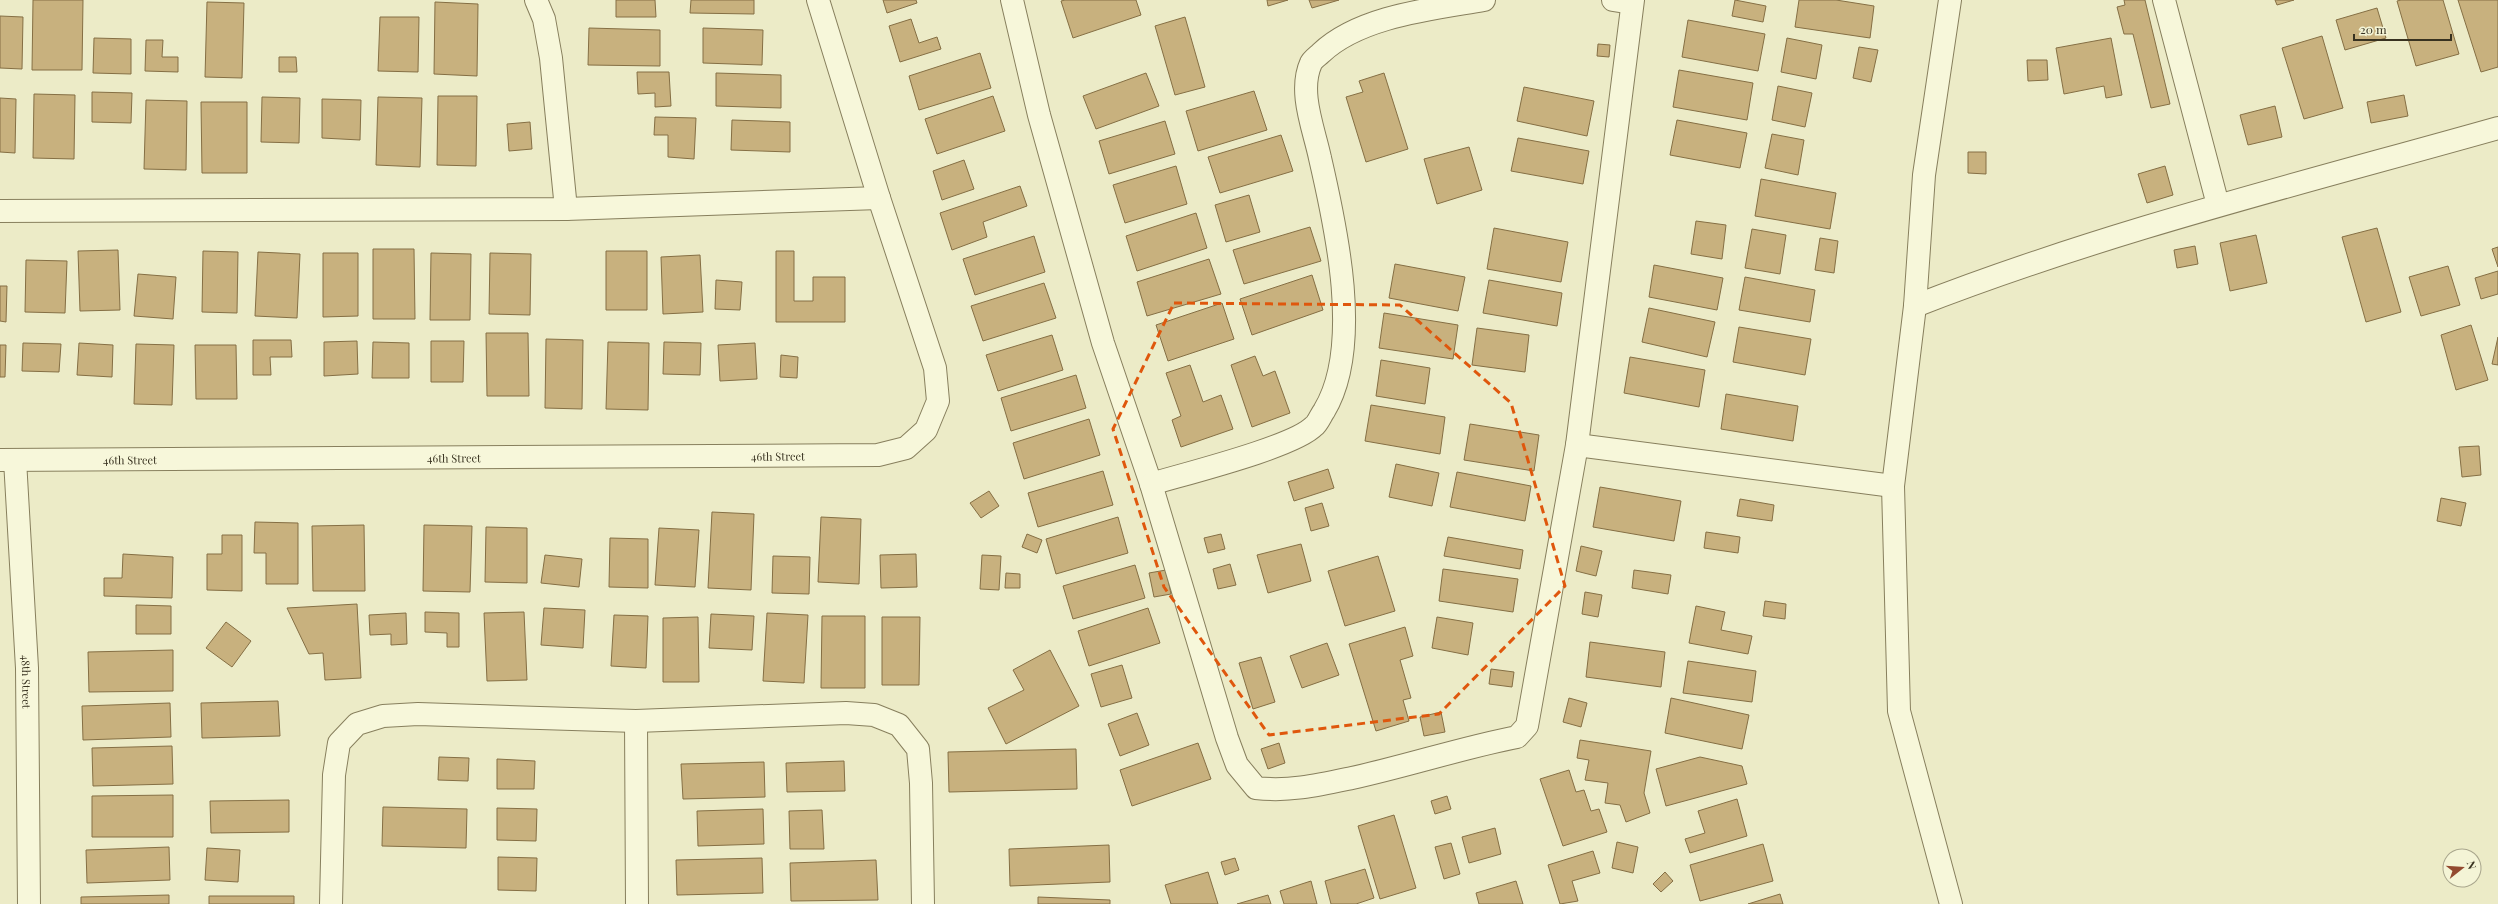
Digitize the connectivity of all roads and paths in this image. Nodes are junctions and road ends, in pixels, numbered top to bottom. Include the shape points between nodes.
1 (536, 0) edge
2 (818, 0) edge
3 (1012, 0) edge
4 (1484, 0) edge
5 (1950, 0) edge
6 (2164, 0) edge
7 (1626, 1) edge
8 (2498, 128) edge
9 (879, 198) junction
10 (2218, 205) junction
11 (566, 209) junction
12 (0, 211) edge
13 (1915, 306) junction
14 (1577, 445) junction
15 (8, 460) edge
16 (1151, 484) junction
17 (1893, 486) junction
18 (636, 721) junction
19 (29, 904) edge
20 (331, 904) edge
21 (638, 904) edge
22 (923, 904) edge
23 (1952, 904) edge

1 - 11 street via 544,19 551,58
2 - 9 street
3 - 16 street via 1039,114 1103,343
4 - 16 street via 1382,21 1334,41 1311,63 1306,93 1331,206 1346,319 1341,366 1330,400 1314,427 1283,443
5 - 13 street via 1924,175
6 - 10 street
7 - 14 street
8 - 10 street
9 - 11 street
9 - 15 street, 46th Street via 935,368 938,401 926,430 906,448 878,455
10 - 13 street via 1968,285
11 - 12 street
13 - 17 street
14 - 16 street via 1527,726 1517,737 1399,768 1281,791 1256,788 1237,765
14 - 17 street
15 - 19 street, 48th Street via 27,668
17 - 23 street via 1899,711
18 - 20 street via 418,714 383,716 357,724 339,743 334,776
18 - 21 street
18 - 22 street via 846,714 874,715 899,725 918,749

